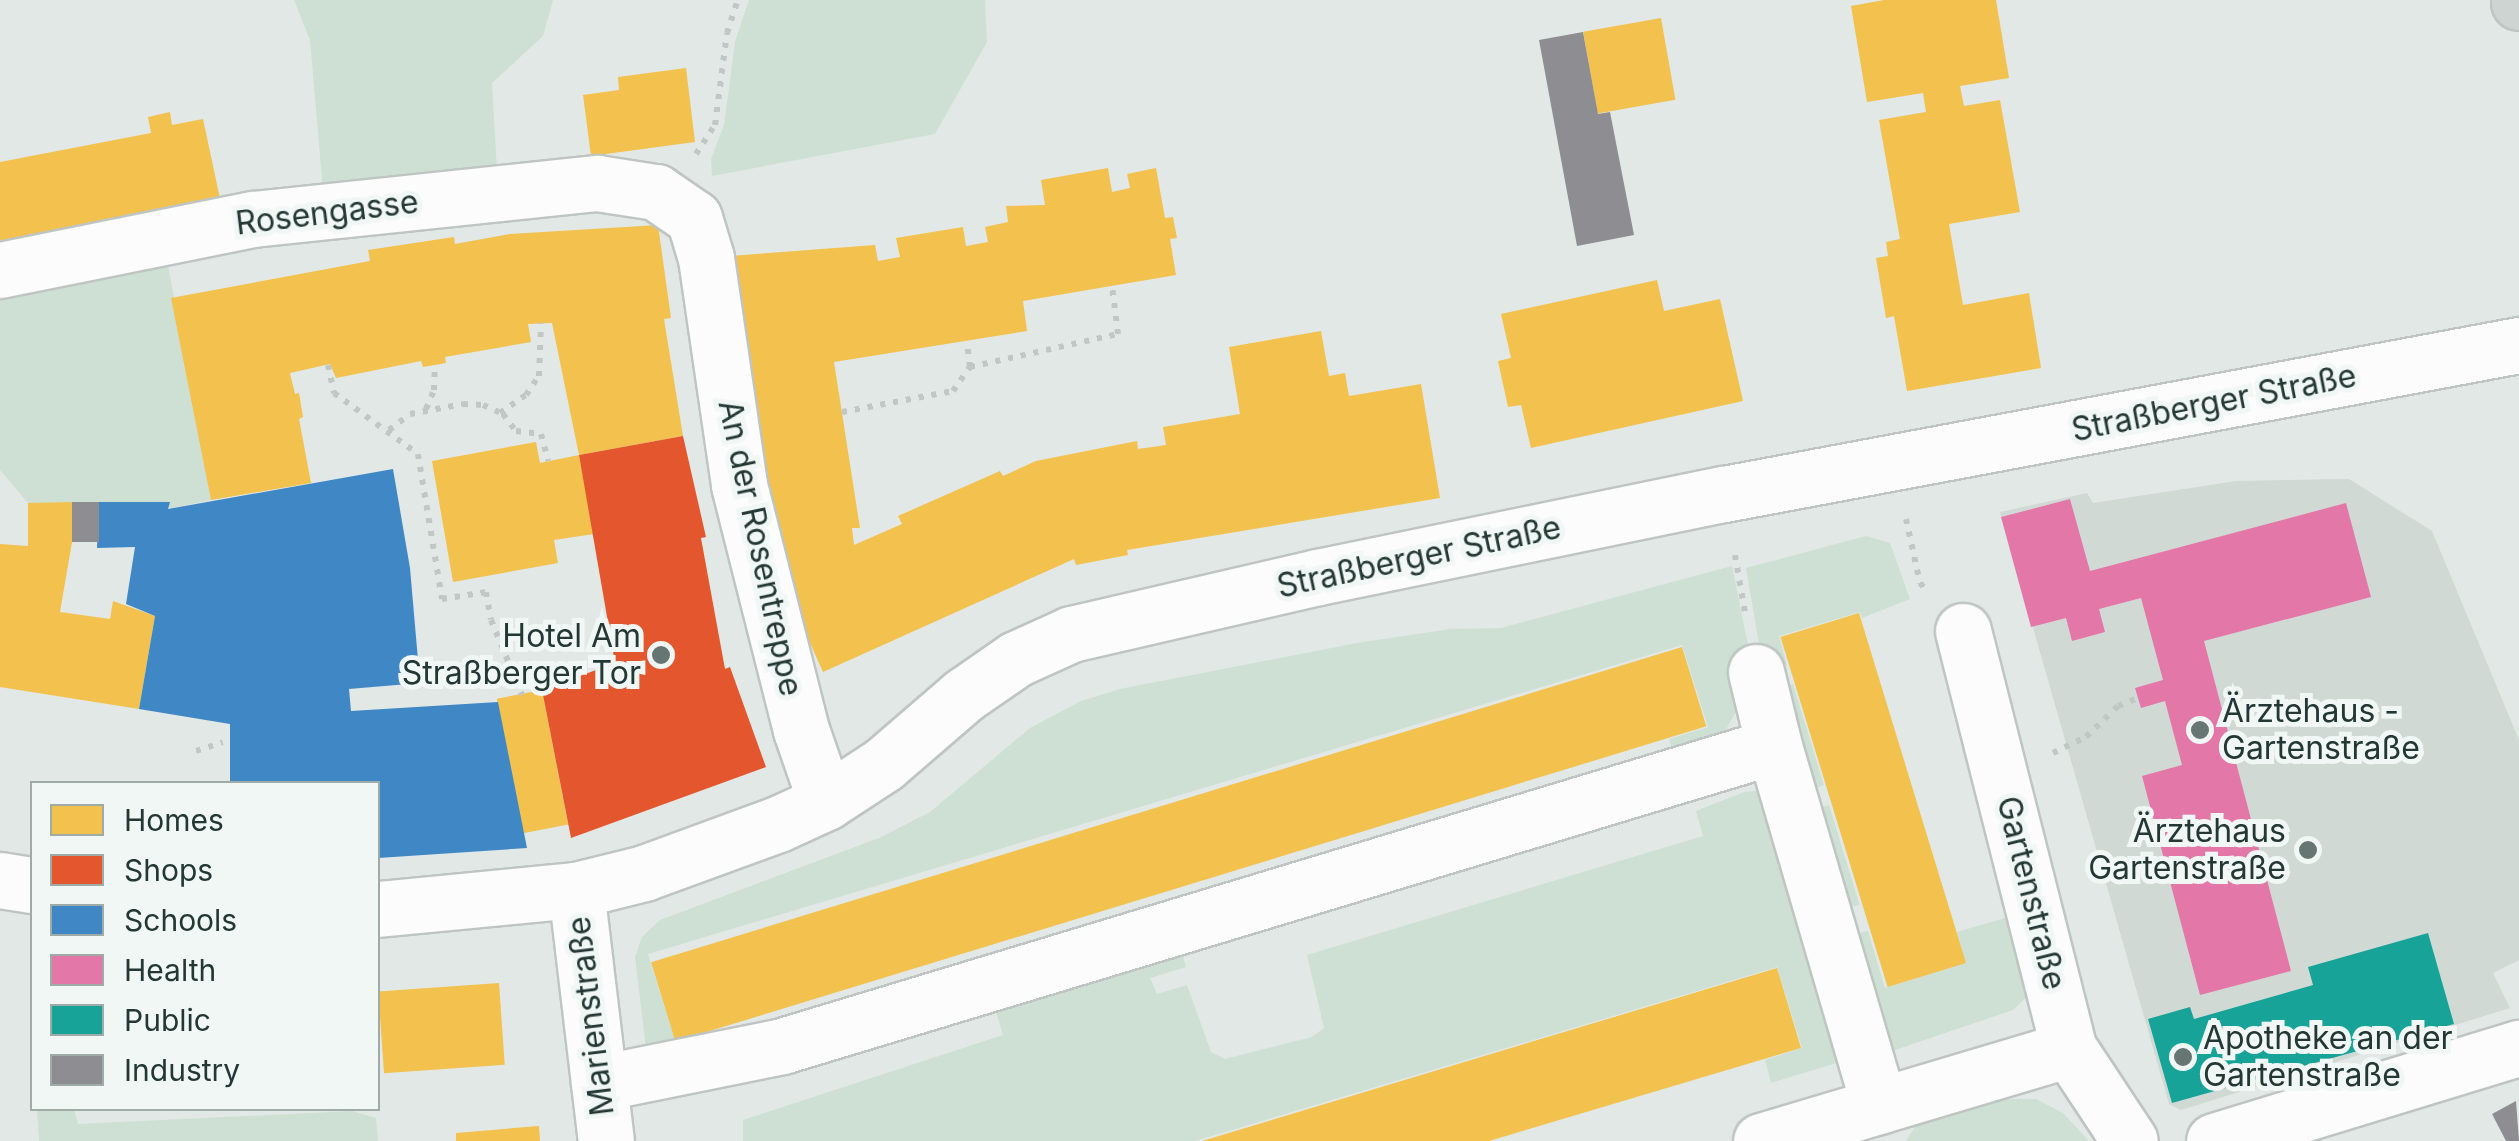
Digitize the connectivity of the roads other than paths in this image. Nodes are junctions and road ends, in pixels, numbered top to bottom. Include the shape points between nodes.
1 (656, 192) joint
2 (0, 270) edge
3 (2519, 345) edge
4 (1963, 631) road end
5 (1756, 672) road end
6 (1774, 746) junction
7 (826, 802) junction
8 (0, 880) edge
9 (30, 885) edge
10 (576, 890) junction
11 (380, 909) edge
12 (2519, 1048) edge
13 (2069, 1049) junction
14 (600, 1083) junction
15 (1878, 1106) junction
16 (606, 1141) edge
17 (1761, 1141) edge
18 (2130, 1141) edge
19 (2214, 1141) edge

1 - 2 street, Rosengasse via 597,183 253,219
1 - 7 street, An der Rosentreppe via 694,218 706,258 740,485 800,730
3 - 7 street, Straßberger Straße via 1705,498 1071,634 964,695 884,764
4 - 13 street, Gartenstraße
5 - 6 street
6 - 14 street via 782,1046
6 - 15 street
7 - 10 street, Straßberger Straße via 644,873
8 - 9 street
10 - 11 street, Straßberger Straße
10 - 14 street, Marienstraße
12 - 19 street
13 - 15 street
13 - 18 street, Gartenstraße
14 - 16 street, Marienstraße
15 - 17 street

